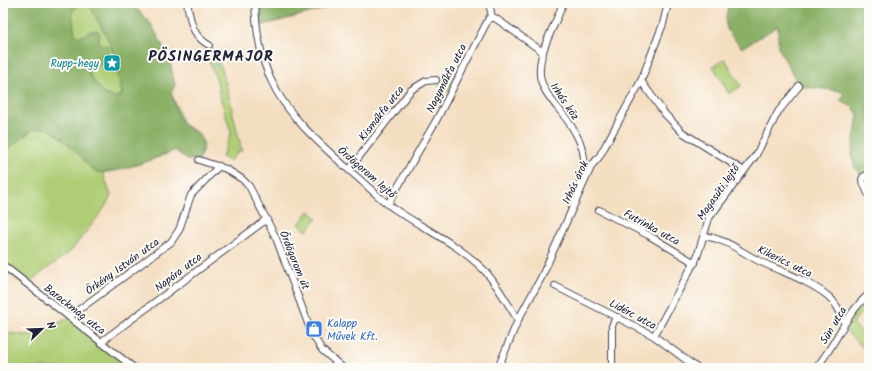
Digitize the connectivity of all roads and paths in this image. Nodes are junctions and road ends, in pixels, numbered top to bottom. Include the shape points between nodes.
1 (187, 3) edge
2 (255, 3) edge
3 (488, 3) edge
4 (563, 3) edge
5 (668, 3) edge
6 (492, 17) junction
7 (209, 44) dead end
8 (543, 52) junction
9 (436, 80) dead end
10 (641, 81) junction
11 (799, 86) dead end
12 (199, 160) dead end
13 (219, 166) junction
14 (349, 170) junction
15 (744, 171) junction
16 (869, 174) edge
17 (869, 196) edge
18 (388, 204) junction
19 (574, 210) junction
20 (599, 210) dead end
21 (267, 219) junction
22 (704, 236) junction
23 (695, 263) junction
24 (3, 265) edge
25 (555, 286) dead end
26 (869, 294) edge
27 (69, 317) junction
28 (619, 317) junction
29 (518, 320) junction
30 (844, 322) junction
31 (654, 336) junction
32 (101, 342) junction
33 (134, 368) edge
34 (343, 368) edge
35 (498, 368) edge
36 (612, 368) edge
37 (697, 368) edge
38 (816, 368) edge

1 - 7 street via 194,32 198,38
2 - 14 street, Ördögorom lejtő via 263,57 275,89 306,128
3 - 6 street
4 - 8 street, Irhás köz
5 - 10 street, Irhás árok via 663,24
6 - 8 street
6 - 18 street, Nagymákfa utca via 487,20 437,119
8 - 19 street, Irhás köz via 540,74 543,85 573,131 584,157 572,204
9 - 14 street, Kismákfa utca via 426,81 411,90
10 - 15 street via 682,132
10 - 19 street, Irhás árok via 599,157 592,165
11 - 15 street, Magasúti lejtő via 778,112 756,155
12 - 13 street, Ördögorom út
13 - 21 street, Ördögorom út via 246,182
13 - 27 street, Örkény István utca via 191,195 179,230 171,242
14 - 18 street, Ördögorom lejtő
15 - 22 street, Magasúti lejtő via 709,218
16 - 17 street via 862,180
18 - 29 street, Ördögorom lejtő via 458,247 471,258 491,279
19 - 29 street, Irhás árok
20 - 23 street, Futrinka utca
21 - 32 street, Napóra utca
21 - 34 street, Ördögorom út via 312,334 322,350
22 - 23 street, Magasúti lejtő
22 - 30 street, Kikerics utca via 725,241 760,261 808,283 829,298
23 - 31 street, Magasúti lejtő
24 - 27 street, Barackmag utca
25 - 28 street, Lidérc utca
26 - 30 street, Sün utca
27 - 32 street, Barackmag utca
28 - 31 street, Lidérc utca
28 - 36 street via 612,326
29 - 35 street, Irhás árok
30 - 38 street, Sün utca via 833,345
31 - 37 street, Lidérc utca
32 - 33 street, Barackmag utca

